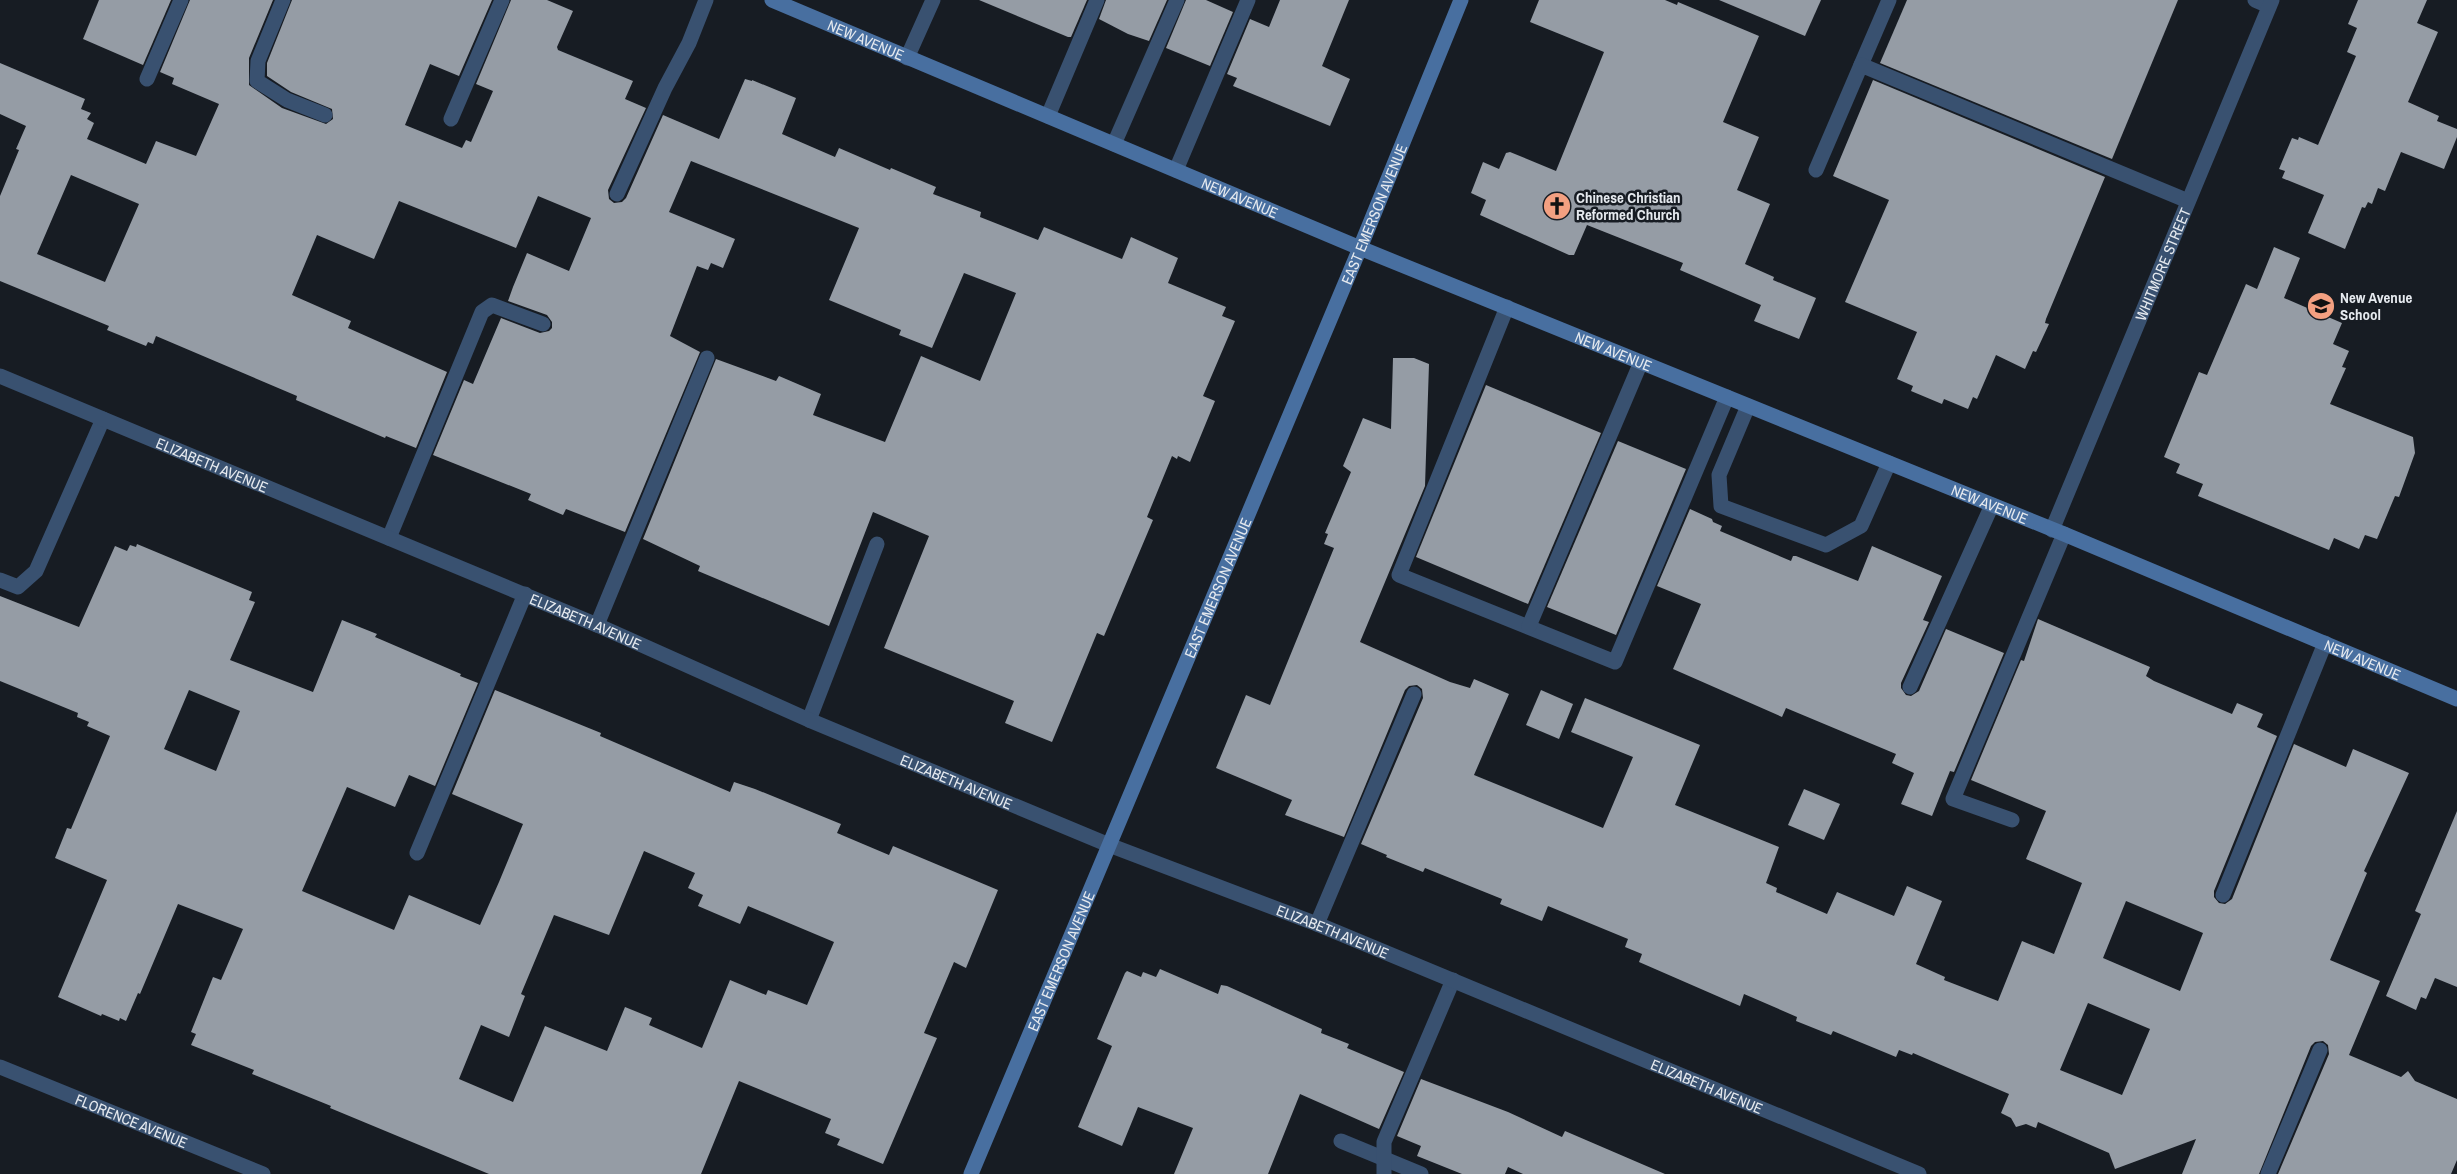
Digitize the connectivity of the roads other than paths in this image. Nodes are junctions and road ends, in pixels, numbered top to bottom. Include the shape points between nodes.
1 (181, 0) edge
2 (283, 0) edge
3 (502, 0) edge
4 (706, 0) edge
5 (772, 0) edge
6 (933, 0) edge
7 (1097, 0) edge
8 (1176, 0) edge
9 (1248, 0) edge
10 (1461, 0) edge
11 (1889, 0) edge
12 (2265, 2) edge
13 (908, 58) junction
14 (1862, 65) junction
15 (147, 79) dead end
16 (325, 115) dead end
17 (1048, 116) junction
18 (451, 119) dead end
19 (1114, 144) junction
20 (1176, 170) junction
21 (1816, 170) dead end
22 (617, 194) dead end
23 (2188, 201) junction
24 (1360, 248) junction
25 (1507, 307) junction
26 (543, 324) dead end
27 (707, 358) dead end
28 (1641, 362) junction
29 (0, 376) edge
30 (1727, 397) junction
31 (1748, 406) junction
32 (103, 418) junction
33 (1889, 463) junction
34 (1992, 505) junction
35 (2058, 532) junction
36 (389, 538) junction
37 (878, 544) dead end
38 (0, 580) edge
39 (525, 594) junction
40 (598, 624) junction
41 (1529, 626) junction
42 (2325, 644) junction
43 (1910, 687) dead end
44 (1414, 694) dead end
45 (2457, 699) edge
46 (809, 720) junction
47 (2012, 820) dead end
48 (1110, 845) junction
49 (417, 853) dead end
50 (2223, 895) dead end
51 (1317, 924) junction
52 (1453, 980) junction
53 (2320, 1050) dead end
54 (0, 1067) edge
55 (1341, 1141) dead end
56 (1384, 1158) junction
57 (263, 1174) edge
58 (971, 1174) edge
59 (1384, 1174) edge
60 (1420, 1174) edge
61 (1919, 1174) edge
62 (2268, 1174) edge

1 - 15 street
2 - 16 street via 258,61 257,82 286,100
3 - 18 street
4 - 22 street
5 - 13 main road, NEW AVENUE
6 - 13 street
7 - 17 street
8 - 19 street
9 - 20 street
10 - 24 main road, EAST EMERSON AVENUE
11 - 14 street
12 - 23 street, WHITMORE STREET
13 - 17 main road, NEW AVENUE
14 - 21 street
14 - 23 street
17 - 19 main road, NEW AVENUE
19 - 20 main road, NEW AVENUE
20 - 24 main road, NEW AVENUE
23 - 35 street, WHITMORE STREET
24 - 25 main road, NEW AVENUE
24 - 48 main road, EAST EMERSON AVENUE
25 - 28 main road, NEW AVENUE
25 - 41 street via 1399,575
26 - 36 street via 492,305 482,312
27 - 40 street
28 - 30 main road, NEW AVENUE
28 - 41 street
29 - 32 street, ELIZABETH AVENUE
30 - 31 main road, NEW AVENUE
30 - 41 street via 1615,662
31 - 33 main road, NEW AVENUE
31 - 33 street via 1719,475 1721,506 1826,545 1861,526
32 - 36 street, ELIZABETH AVENUE
32 - 38 street via 36,571 18,587
33 - 34 main road, NEW AVENUE
34 - 35 main road, NEW AVENUE
34 - 43 street
35 - 42 main road, NEW AVENUE
35 - 47 street, WHITMORE STREET via 1952,799
36 - 39 street, ELIZABETH AVENUE
37 - 46 street
39 - 40 street, ELIZABETH AVENUE
39 - 49 street
40 - 46 street, ELIZABETH AVENUE
42 - 45 main road, NEW AVENUE
42 - 50 street
44 - 51 street
46 - 48 street, ELIZABETH AVENUE
48 - 51 street, ELIZABETH AVENUE
48 - 58 main road, EAST EMERSON AVENUE
51 - 52 street, ELIZABETH AVENUE
52 - 56 street via 1384,1142
52 - 61 street, ELIZABETH AVENUE
53 - 62 street
54 - 57 street, FLORENCE AVENUE
55 - 56 street
56 - 59 street
56 - 60 street

